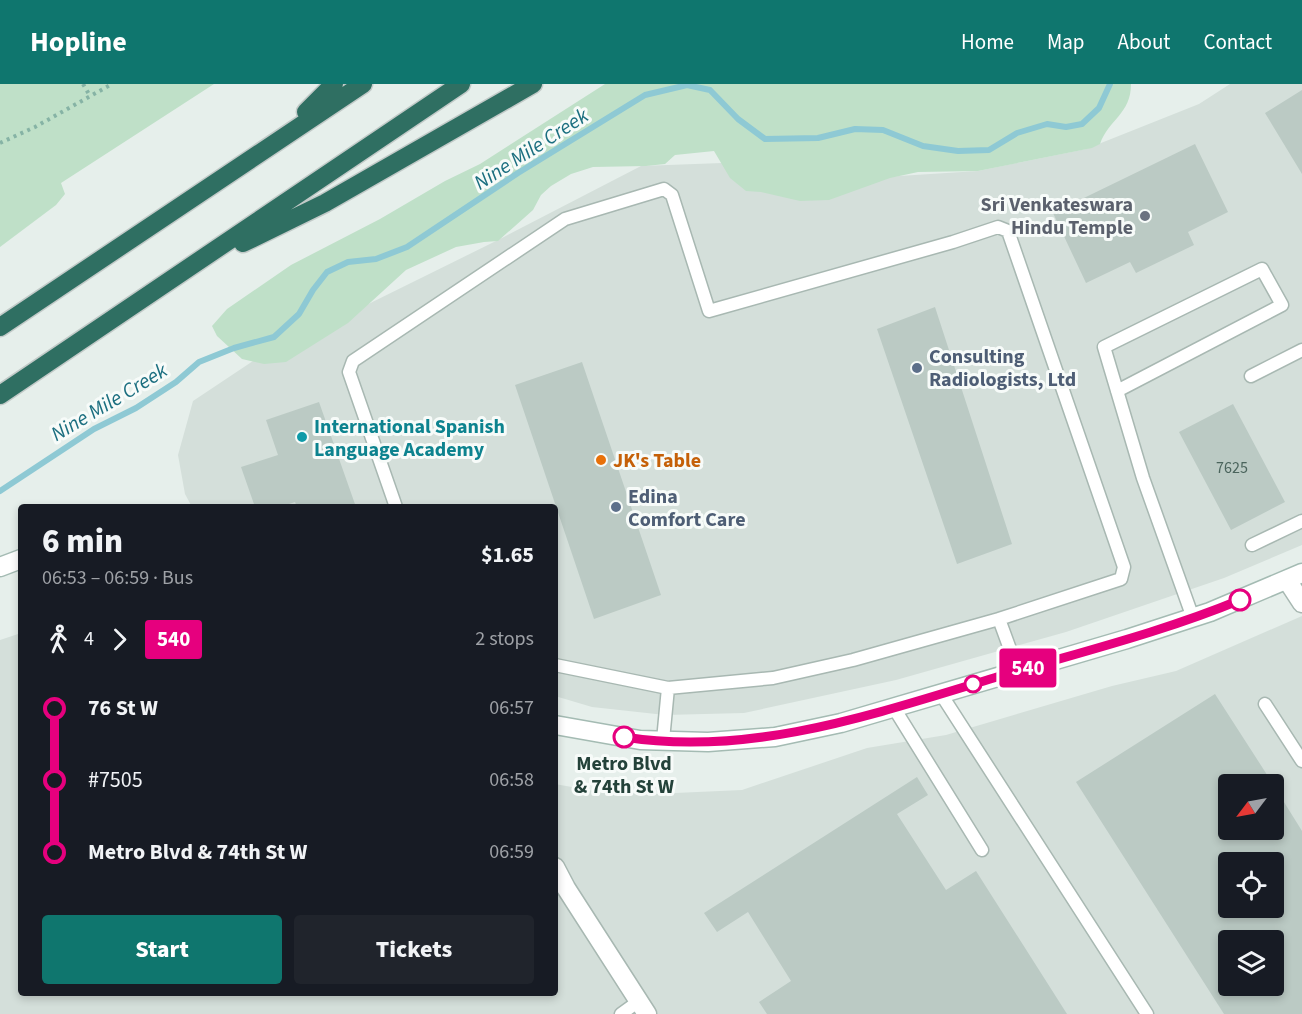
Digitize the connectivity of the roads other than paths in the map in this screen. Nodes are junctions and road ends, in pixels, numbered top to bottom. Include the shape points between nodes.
1 (334, 84) edge
2 (363, 84) edge
3 (461, 84) edge
4 (533, 84) edge
5 (276, 142) junction
6 (187, 269) junction
7 (0, 327) edge
8 (1302, 350) edge
9 (1251, 376) dead end
10 (1117, 391) junction
11 (0, 395) edge
12 (395, 504) edge
13 (1302, 521) edge
14 (1252, 545) dead end
15 (18, 560) edge
16 (0, 567) edge
17 (1295, 577) edge
18 (1302, 603) edge
19 (1193, 618) junction
20 (999, 619) junction
21 (558, 666) edge
22 (1018, 671) junction
23 (668, 688) junction
24 (941, 694) junction
25 (1265, 704) dead end
26 (894, 708) junction
27 (558, 726) edge
28 (663, 740) junction
29 (1302, 761) edge
30 (982, 850) dead end
31 (558, 873) edge
32 (643, 1008) edge
33 (621, 1014) edge
34 (1147, 1014) edge

1 - 5 highway
2 - 5 highway
3 - 6 highway
4 - 6 highway via 325,203
5 - 7 highway
6 - 11 highway
8 - 9 lane
10 - 10 lane via 1104,347 1262,269 1282,305
10 - 19 lane
12 - 20 lane via 349,372 353,361 565,219 664,189 672,195 709,311 998,227 1008,231 1124,567 1121,579
13 - 14 lane
15 - 16 street
17 - 18 street
17 - 19 street
19 - 22 street
20 - 22 lane
20 - 23 lane via 773,678
21 - 23 lane
22 - 24 street
23 - 28 lane
24 - 26 street
24 - 34 lane
25 - 29 lane
26 - 28 street via 775,737 708,742
26 - 30 lane
27 - 28 street via 640,740
31 - 32 street
32 - 33 lane

